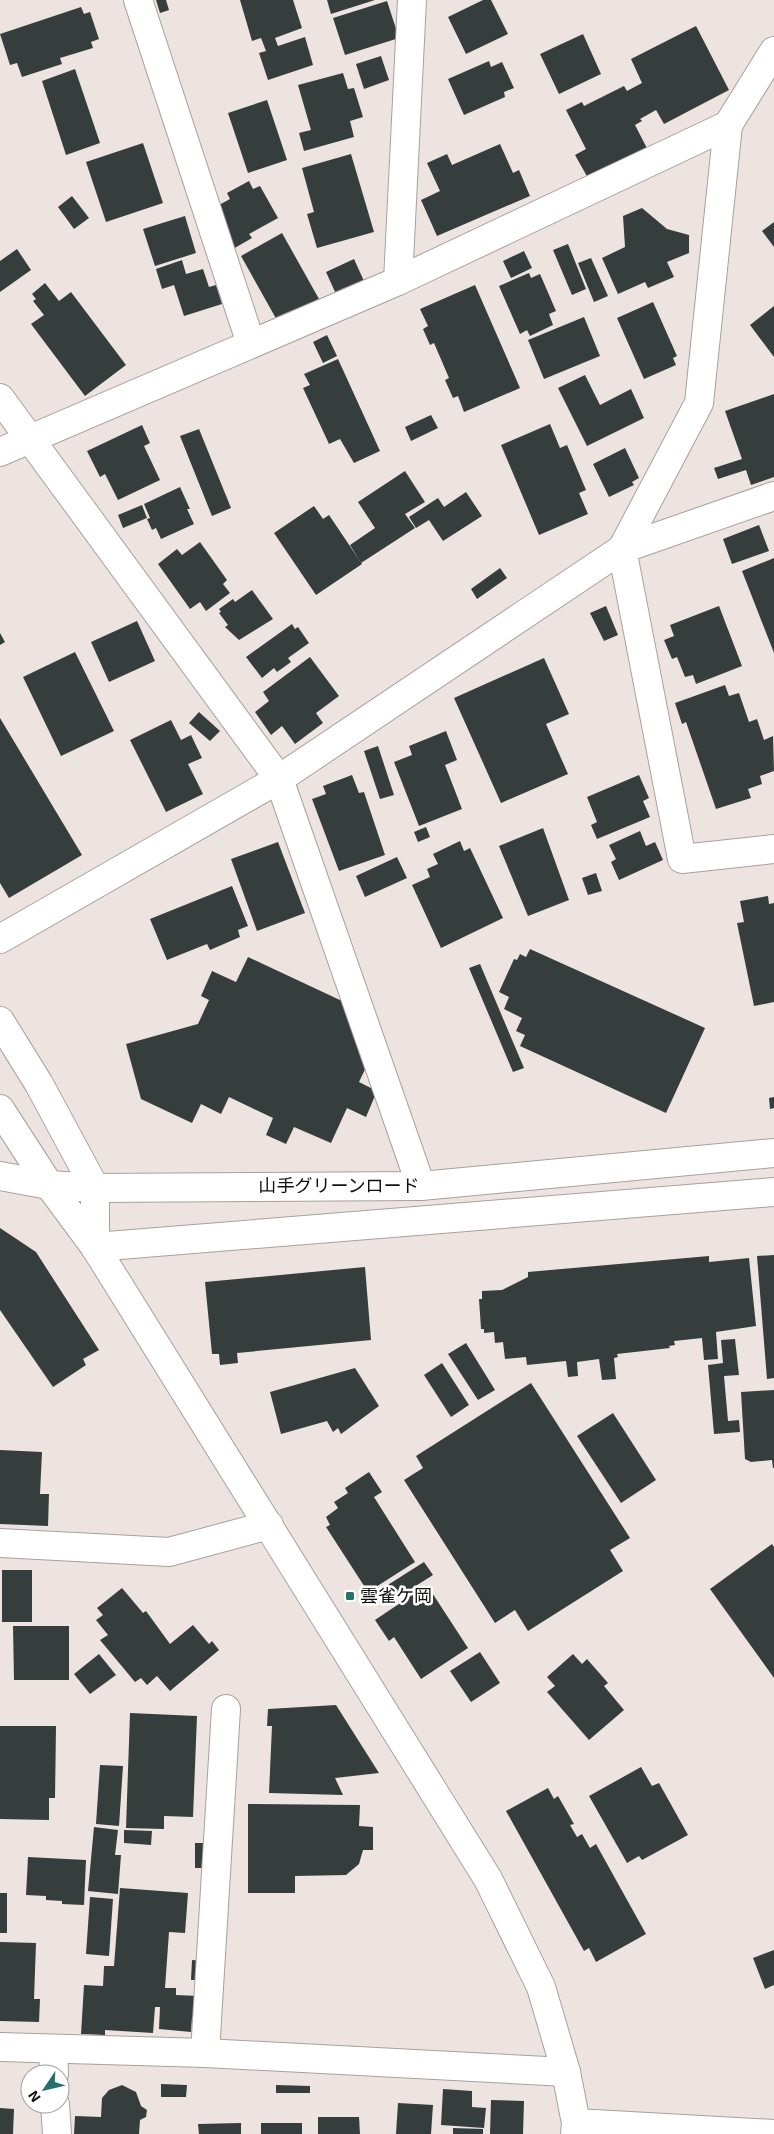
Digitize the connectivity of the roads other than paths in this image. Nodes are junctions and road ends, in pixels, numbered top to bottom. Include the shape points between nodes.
1 (138, 0) edge
2 (412, 0) edge
3 (774, 52) edge
4 (728, 125) junction
5 (398, 281) junction
6 (251, 344) junction
7 (0, 398) edge
8 (30, 439) junction
9 (0, 452) edge
10 (774, 496) edge
11 (622, 549) junction
12 (279, 779) junction
13 (774, 849) edge
14 (0, 939) edge
15 (0, 1021) edge
16 (0, 1109) edge
17 (774, 1153) edge
18 (0, 1176) edge
19 (49, 1185) junction
20 (421, 1186) junction
21 (95, 1188) junction
22 (774, 1192) edge
23 (95, 1247) junction
24 (269, 1525) junction
25 (0, 1543) edge
26 (226, 1709) dead end
27 (0, 2047) edge
28 (205, 2054) junction
29 (54, 2061) edge
30 (566, 2072) junction
31 (55, 2114) edge
32 (575, 2129) edge
33 (56, 2134) edge
34 (774, 2134) edge

1 - 6 street
2 - 5 street
3 - 4 street
4 - 5 street
4 - 11 street via 699,403
5 - 6 street
6 - 8 street
7 - 8 street
8 - 9 street
8 - 12 street
10 - 11 street
11 - 12 street
11 - 13 street via 682,859
12 - 14 street
12 - 20 street
15 - 21 street
16 - 19 street
17 - 20 street, 山手グリーンロード
18 - 19 street, 山手グリーンロード
19 - 21 street, 山手グリーンロード
19 - 23 street
20 - 21 street, 山手グリーンロード
21 - 23 street
22 - 23 street, 山手グリーンロード
23 - 24 street
24 - 25 street via 169,1552
24 - 30 street via 488,1879 541,1987
26 - 28 street
27 - 29 street
28 - 29 street
28 - 30 street
30 - 32 street
31 - 33 street
32 - 34 street

